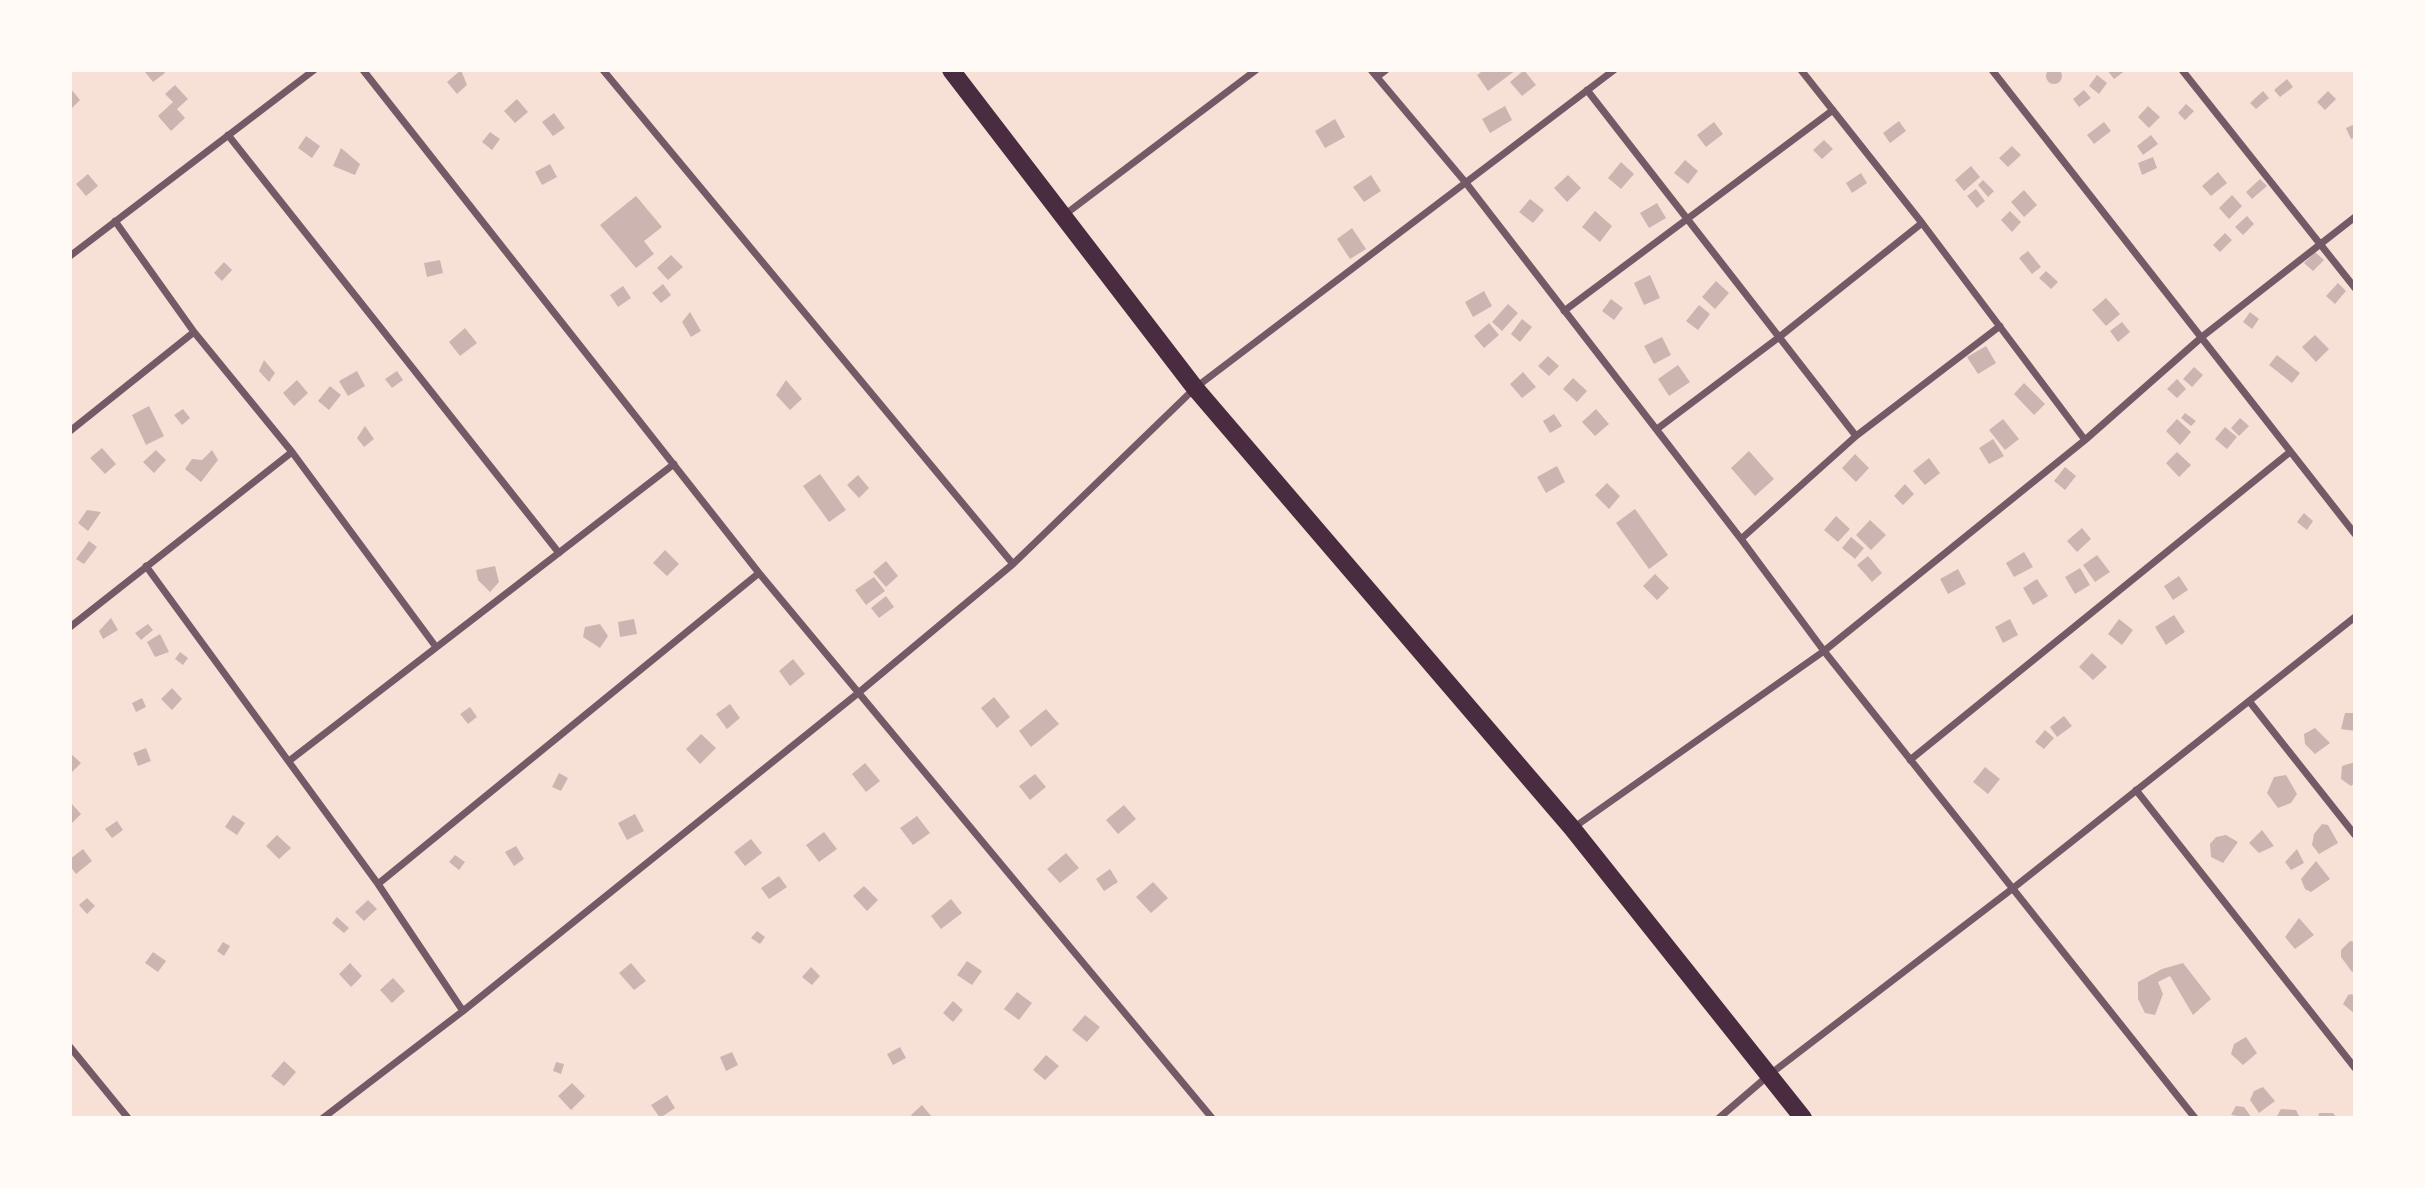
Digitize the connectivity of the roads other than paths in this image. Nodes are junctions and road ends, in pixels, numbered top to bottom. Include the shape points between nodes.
1 (314, 70) edge
2 (363, 70) edge
3 (603, 70) edge
4 (951, 70) edge
5 (1256, 70) edge
6 (1371, 70) edge
7 (1386, 70) edge
8 (1614, 70) edge
9 (1801, 70) edge
10 (1992, 70) edge
11 (2182, 70) edge
12 (1377, 77) junction
13 (1587, 90) junction
14 (1833, 110) junction
15 (228, 135) junction
16 (1465, 183) junction
17 (1062, 216) junction
18 (1687, 217) junction
19 (2355, 217) edge
20 (116, 221) junction
21 (1922, 223) junction
22 (2320, 244) junction
23 (70, 256) edge
24 (2355, 288) edge
25 (1564, 311) junction
26 (2000, 326) junction
27 (194, 332) junction
28 (2203, 336) junction
29 (1778, 338) junction
30 (1195, 388) junction
31 (1657, 429) junction
32 (70, 431) edge
33 (1857, 436) junction
34 (2085, 440) junction
35 (292, 452) junction
36 (2290, 452) junction
37 (674, 464) junction
38 (2355, 534) edge
39 (1741, 539) junction
40 (559, 553) junction
41 (1013, 564) junction
42 (146, 566) junction
43 (759, 573) junction
44 (2355, 617) edge
45 (70, 627) edge
46 (436, 648) junction
47 (1824, 651) junction
48 (858, 694) junction
49 (2249, 701) junction
50 (1910, 760) junction
51 (289, 761) junction
52 (2136, 790) junction
53 (1572, 828) junction
54 (2355, 835) edge
55 (378, 884) junction
56 (2012, 889) junction
57 (463, 1011) junction
58 (70, 1047) edge
59 (2355, 1068) edge
60 (1769, 1075) junction
61 (128, 1118) edge
62 (323, 1118) edge
63 (1212, 1118) edge
64 (1719, 1118) edge
65 (1803, 1118) edge
66 (2195, 1118) edge

1 - 15 street
2 - 37 street
3 - 41 street
4 - 17 main road
5 - 17 street
6 - 12 street
7 - 12 street
8 - 13 street
9 - 14 street
10 - 28 street
11 - 22 street
12 - 16 street
13 - 16 street
13 - 18 street
14 - 18 street
14 - 21 street
15 - 20 street
15 - 40 street
16 - 25 street
16 - 30 street
17 - 30 main road
18 - 25 street
18 - 29 street
19 - 22 street
20 - 23 street
20 - 27 street
21 - 26 street
21 - 29 street
22 - 24 street
22 - 28 street
25 - 31 street
26 - 33 street
26 - 34 street
27 - 32 street
27 - 35 street
28 - 34 street
28 - 36 street
29 - 31 street
29 - 33 street
30 - 41 street
30 - 53 main road
31 - 39 street
33 - 39 street
34 - 47 street
35 - 42 street
35 - 46 street
36 - 38 street
36 - 50 street
37 - 40 street
37 - 43 street
39 - 47 street
40 - 46 street
41 - 48 street
42 - 45 street
42 - 51 street
43 - 48 street
43 - 55 street
44 - 49 street
46 - 51 street
47 - 50 street
47 - 53 street
48 - 57 street
48 - 63 street
49 - 52 street
49 - 54 street
50 - 56 street
51 - 55 street
52 - 56 street
52 - 59 street
53 - 60 main road
55 - 57 street
56 - 60 street
56 - 66 street
57 - 62 street
58 - 61 street
60 - 64 street
60 - 65 main road

